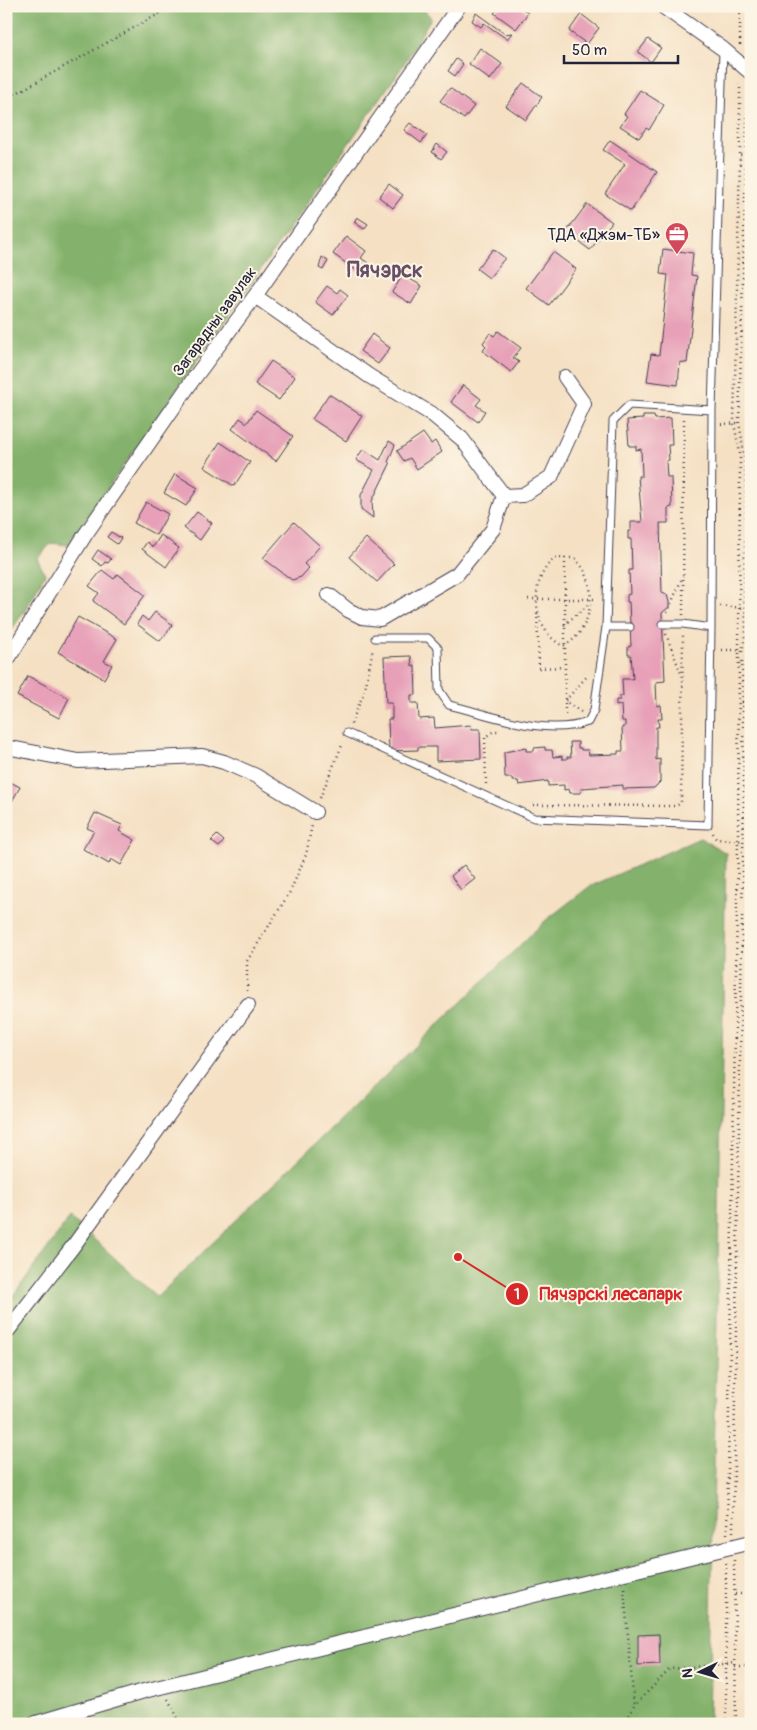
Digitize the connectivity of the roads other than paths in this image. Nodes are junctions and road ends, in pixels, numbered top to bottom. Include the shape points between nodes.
1 (459, 6) edge
2 (662, 6) edge
3 (723, 49) junction
4 (750, 72) edge
5 (255, 296) junction
6 (565, 377) dead end
7 (712, 410) junction
8 (504, 496) junction
9 (329, 595) dead end
10 (662, 624) road end
11 (606, 627) junction
12 (630, 627) dead end
13 (711, 628) junction
14 (375, 638) road end
15 (6, 662) edge
16 (347, 733) road end
17 (6, 747) edge
18 (314, 812) road end
19 (248, 1005) road end
20 (6, 1332) edge
21 (751, 1542) edge
22 (33, 1724) edge

1 - 5 street, Загарадны завулак
2 - 3 street
3 - 4 street
3 - 7 lane
5 - 8 street via 369,376 433,415 462,438
5 - 15 street, Загарадны завулак via 85,535
6 - 8 street via 584,404 551,477 523,496
7 - 11 lane via 629,405 613,421
7 - 13 lane
8 - 9 street via 493,529 457,574 380,619 362,617
10 - 13 lane
11 - 12 lane
11 - 14 lane via 594,710 588,722 574,727 529,724 449,706 439,690 438,648 428,638
13 - 16 lane via 708,825 534,818
17 - 18 street via 78,761 202,756 256,776
19 - 20 street via 74,1245
21 - 22 street via 162,1687

